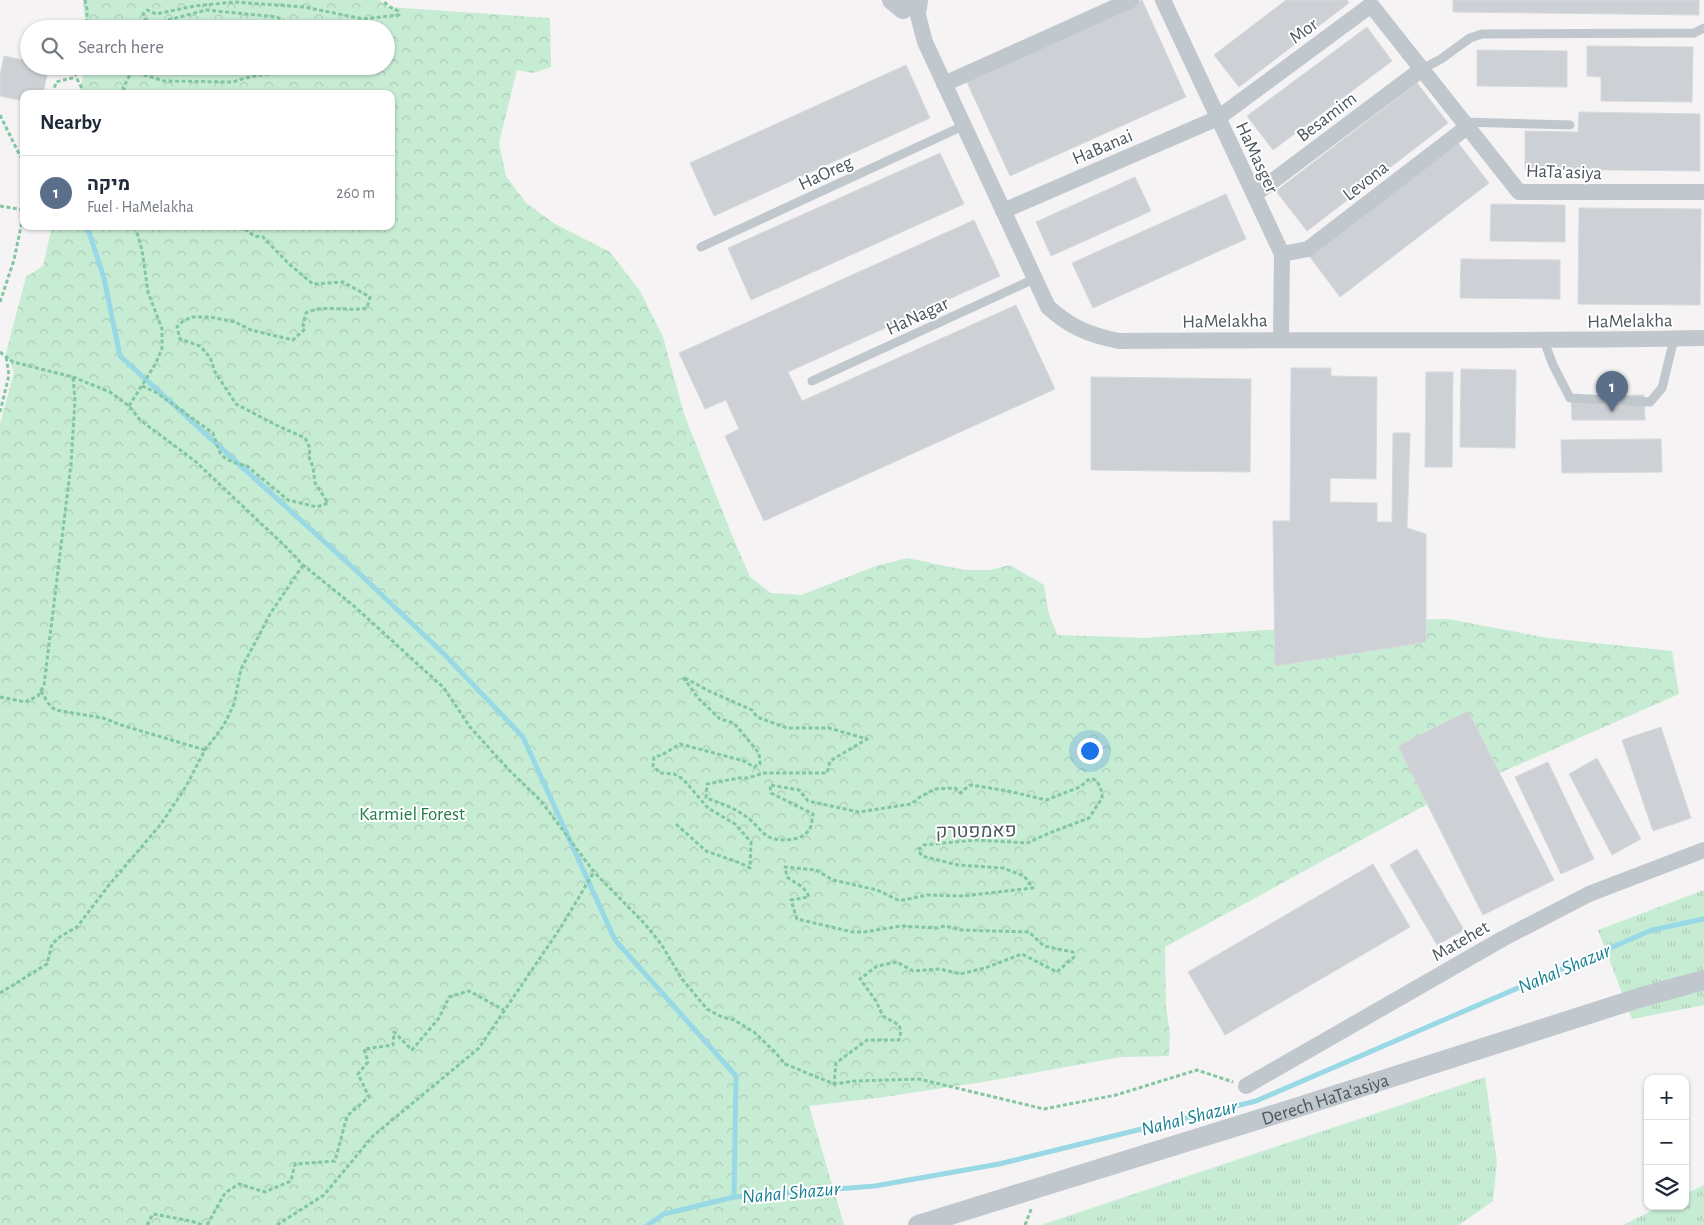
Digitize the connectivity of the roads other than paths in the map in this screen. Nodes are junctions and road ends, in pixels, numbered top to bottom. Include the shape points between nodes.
1 (1131, 0) edge
2 (1163, 0) edge
3 (907, 3) edge
4 (1704, 28) edge
5 (1422, 69) junction
6 (944, 84) junction
7 (1218, 118) junction
8 (1466, 125) junction
9 (1570, 125) dead end
10 (964, 126) junction
11 (1704, 192) edge
12 (1254, 195) junction
13 (1003, 211) junction
14 (701, 247) dead end
15 (1282, 254) junction
16 (1034, 279) junction
17 (1704, 338) edge
18 (1674, 339) junction
19 (1281, 340) junction
20 (1544, 341) junction
21 (812, 381) dead end
22 (1704, 850) edge
23 (1704, 980) edge
24 (1246, 1086) road end
25 (918, 1225) edge

1 - 6 street
2 - 7 street, HaMasger
3 - 6 street, HaMelakha
4 - 5 lane via 1694,33 1482,34 1470,38
5 - 7 street, Mor via 1371,5
5 - 8 street, HaTa'asiya
5 - 12 street, Besamim
6 - 10 street, HaMelakha
7 - 12 street, HaMasger
7 - 13 street, HaBanai
8 - 9 lane
8 - 11 street, HaTa'asiya via 1519,192
8 - 15 street, Levona via 1308,249
10 - 13 street, HaMelakha
10 - 14 lane, HaOreg
12 - 15 street, HaMasger
13 - 16 street, HaMelakha
15 - 19 street, HaMasger
16 - 19 street, HaMelakha via 1048,307 1062,320 1097,337 1118,341
16 - 21 lane, HaNagar
17 - 18 street, HaMelakha
18 - 20 street, HaMelakha
18 - 20 lane via 1662,388 1650,402 1570,398
19 - 20 street, HaMelakha
22 - 24 street, Matehet via 1589,894 1504,938
23 - 25 street, Derech HaTa'asiya

